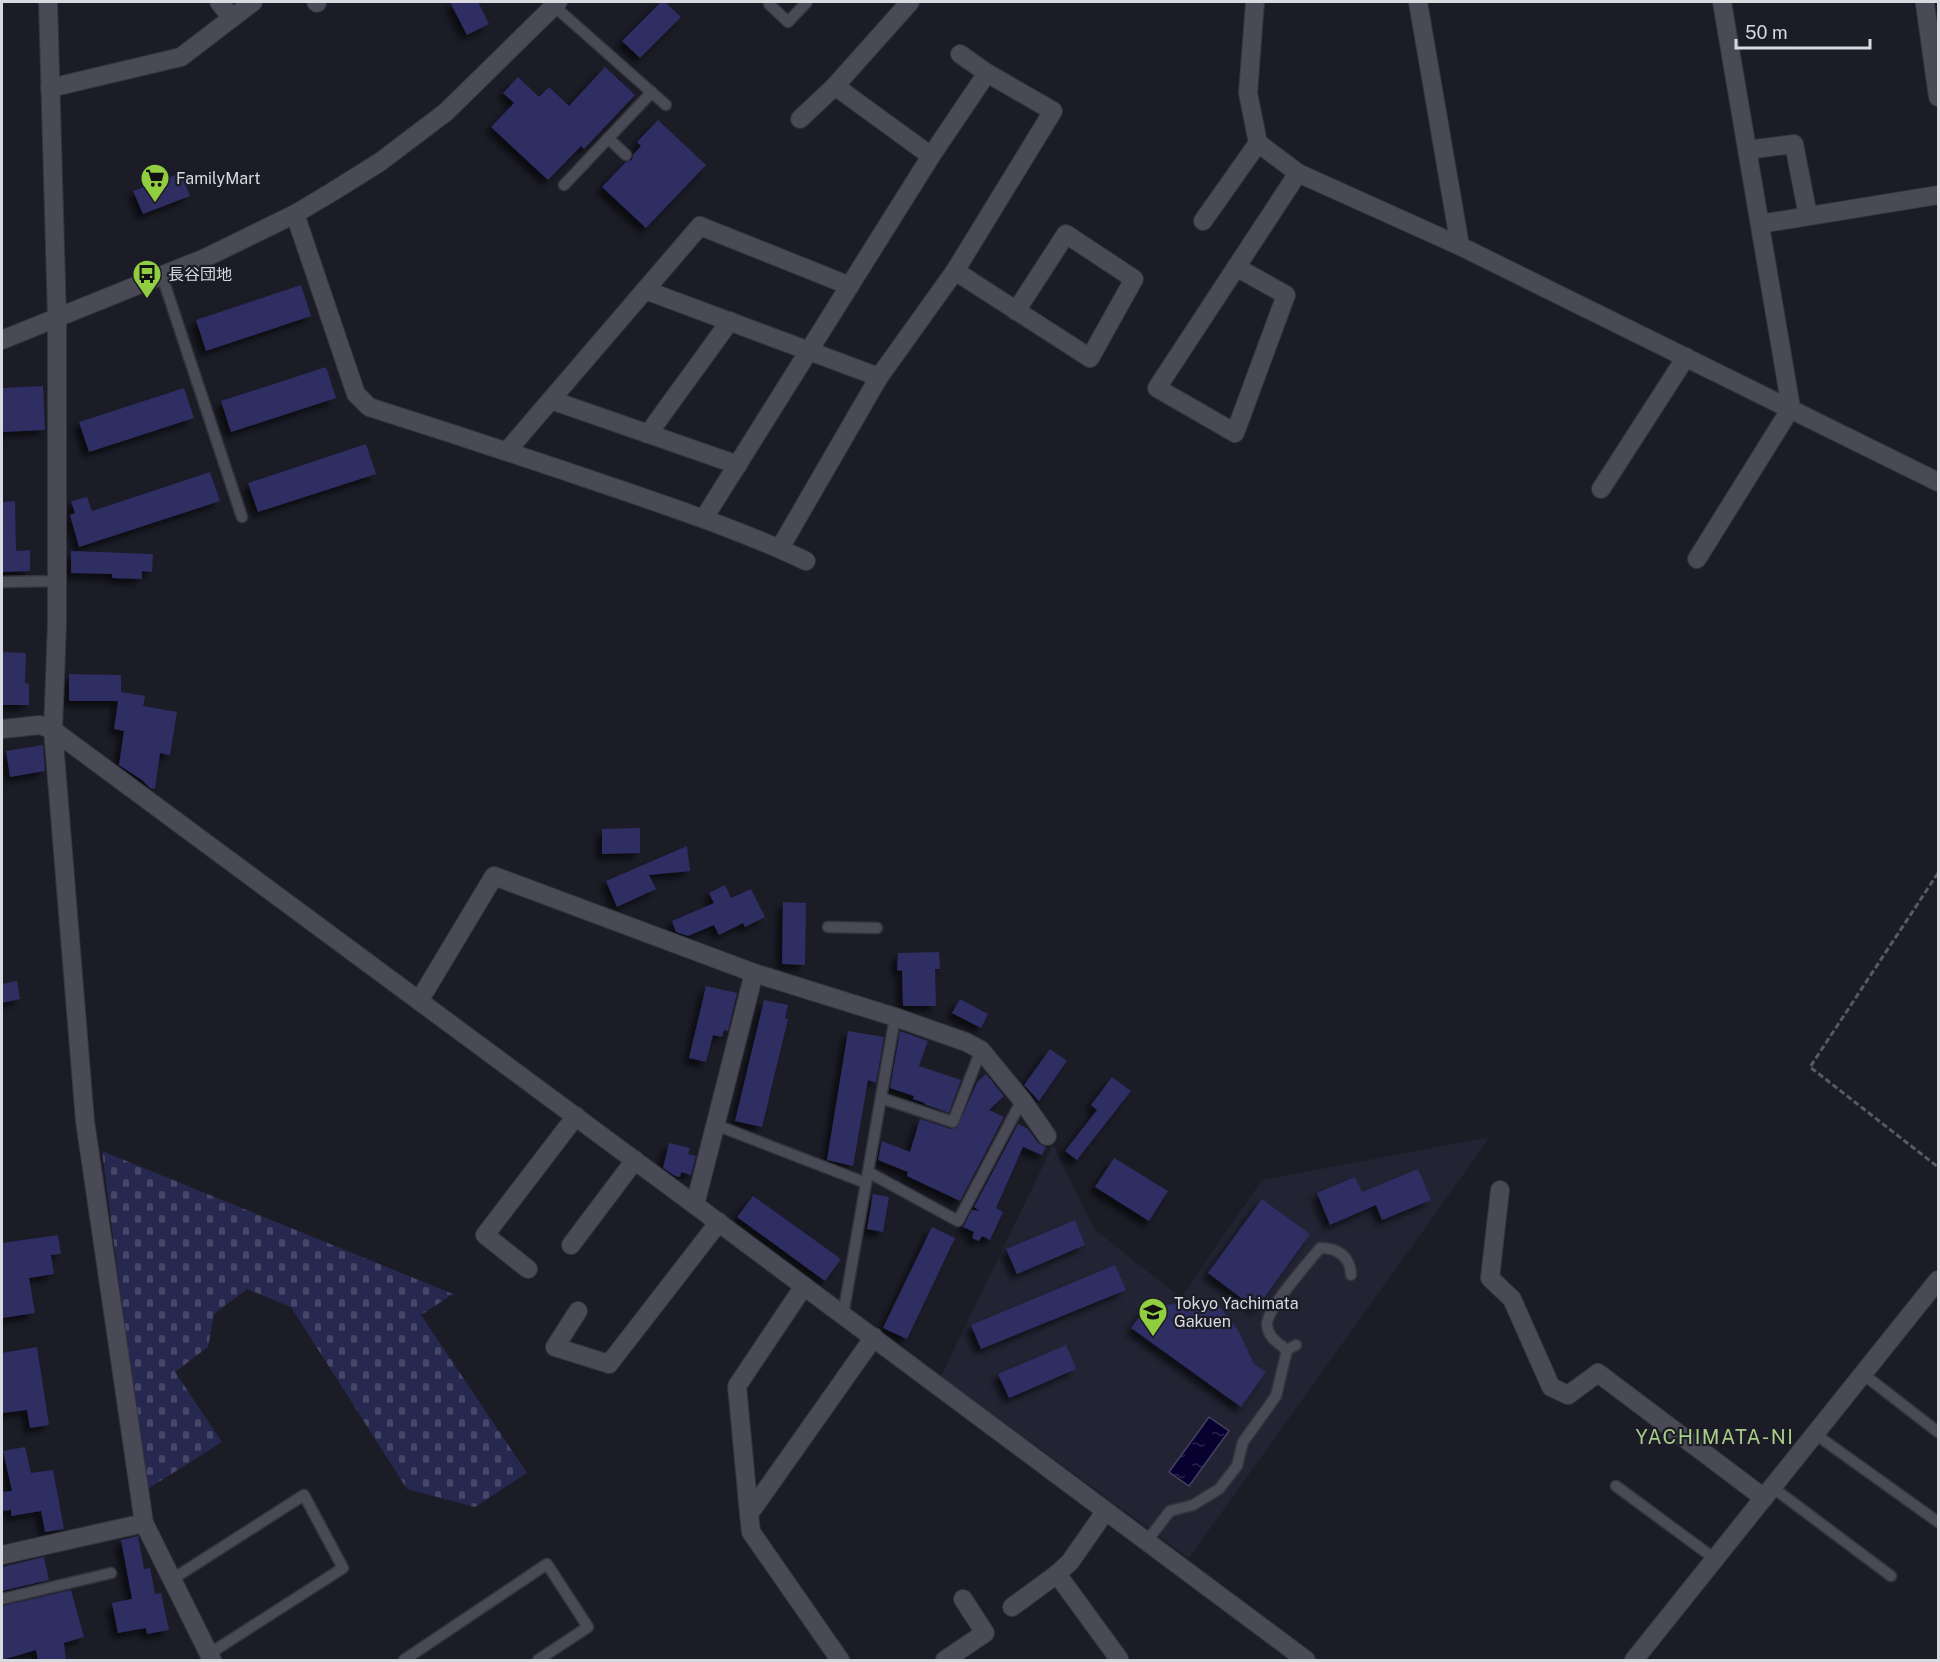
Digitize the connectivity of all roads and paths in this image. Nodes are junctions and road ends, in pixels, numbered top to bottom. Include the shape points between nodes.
1 (48, 2) edge
2 (219, 2) edge
3 (253, 2) edge
4 (807, 2) edge
5 (910, 2) edge
6 (1256, 2) edge
7 (1418, 2) edge
8 (1722, 2) edge
9 (556, 4) edge
10 (769, 4) dead end
11 (1925, 4) dead end
12 (232, 18) junction
13 (960, 54) dead end
14 (987, 73) junction
15 (835, 86) junction
16 (50, 88) junction
17 (652, 92) junction
18 (1938, 97) edge
19 (666, 105) dead end
20 (800, 119) dead end
21 (608, 138) junction
22 (1258, 143) junction
23 (1747, 150) junction
24 (626, 155) dead end
25 (930, 156) junction
26 (1298, 173) junction
27 (564, 185) dead end
28 (1938, 195) edge
29 (295, 214) junction
30 (1808, 216) junction
31 (1203, 221) dead end
32 (1760, 224) junction
33 (1460, 246) junction
34 (1236, 267) junction
35 (955, 271) junction
36 (162, 276) junction
37 (850, 286) junction
38 (645, 290) junction
39 (1016, 311) junction
40 (57, 318) junction
41 (730, 321) junction
42 (2, 340) edge
43 (810, 350) junction
44 (1686, 357) junction
45 (879, 377) junction
46 (551, 400) junction
47 (1791, 408) junction
48 (648, 434) junction
49 (507, 451) junction
50 (738, 465) junction
51 (1938, 482) edge
52 (1601, 489) dead end
53 (242, 517) dead end
54 (704, 518) junction
55 (780, 548) junction
56 (1696, 559) dead end
57 (806, 561) dead end
58 (57, 581) junction
59 (2, 582) edge
60 (2, 729) edge
61 (53, 730) junction
62 (1938, 873) edge
63 (828, 927) dead end
64 (877, 928) dead end
65 (754, 973) junction
66 (419, 1001) junction
67 (895, 1017) junction
68 (981, 1050) junction
69 (881, 1098) junction
70 (1022, 1100) junction
71 (576, 1116) junction
72 (716, 1125) junction
73 (1047, 1136) dead end
74 (635, 1160) junction
75 (1938, 1167) edge
76 (867, 1178) junction
77 (1500, 1190) dead end
78 (695, 1204) junction
79 (720, 1222) junction
80 (571, 1245) dead end
81 (528, 1269) dead end
82 (1351, 1275) dead end
83 (804, 1286) junction
84 (1936, 1287) edge
85 (578, 1311) dead end
86 (843, 1315) junction
87 (874, 1337) junction
88 (1863, 1374) junction
89 (1938, 1432) edge
90 (1815, 1434) junction
91 (1616, 1486) dead end
92 (1768, 1492) junction
93 (1105, 1512) junction
94 (749, 1514) junction
95 (1938, 1522) edge
96 (144, 1523) junction
97 (1146, 1542) junction
98 (2, 1555) edge
99 (1715, 1559) junction
100 (111, 1572) dead end
101 (1057, 1574) junction
102 (1891, 1576) dead end
103 (171, 1580) junction
104 (2, 1599) edge
105 (963, 1599) dead end
106 (1012, 1607) dead end
107 (210, 1657) edge
108 (1294, 1658) edge
109 (404, 1660) edge
110 (538, 1660) edge
111 (840, 1660) edge
112 (945, 1660) edge
113 (1117, 1660) edge
114 (1634, 1660) edge

1 - 16 street
2 - 12 street
3 - 12 street
4 - 10 lane via 788,22
5 - 15 street
6 - 22 street via 1248,93
7 - 33 street
8 - 23 street
9 - 17 lane
9 - 29 street via 446,112 380,162
11 - 18 street
12 - 16 street via 181,57
13 - 14 street
14 - 25 street
14 - 35 street via 1053,111
15 - 20 street
15 - 25 street
16 - 40 street
17 - 19 lane
17 - 21 lane
21 - 24 lane
21 - 27 lane
22 - 26 street
22 - 31 street
23 - 30 street via 1794,144
23 - 32 street
25 - 37 street
26 - 33 street
26 - 34 street
28 - 30 street
29 - 36 street
29 - 49 street via 356,394 369,407
30 - 32 street
32 - 47 street
33 - 44 street
34 - 34 street via 1157,388 1234,433 1286,295
35 - 39 street
35 - 45 street
36 - 40 street
36 - 53 lane
37 - 38 street via 700,226
37 - 43 street
38 - 41 street
38 - 46 street
39 - 39 street via 1090,358 1134,279 1066,234
40 - 42 street
40 - 58 street
41 - 43 street
41 - 48 street
43 - 45 street
43 - 50 street
44 - 47 street
44 - 52 street
45 - 55 street
46 - 48 street
46 - 49 street
47 - 51 street
47 - 56 street
48 - 50 street
49 - 54 street
50 - 54 street
54 - 55 street
55 - 57 street
58 - 59 lane
58 - 61 street
60 - 61 street via 40,725
61 - 66 street
61 - 96 street via 85,1121
62 - 75 path via 1810,1067
63 - 64 lane
65 - 66 street via 494,876
65 - 67 street
65 - 72 street
66 - 71 street
67 - 68 street
67 - 69 lane
68 - 69 lane via 953,1122
68 - 70 street
69 - 76 lane
70 - 73 street
70 - 76 lane via 958,1221
71 - 74 street
71 - 81 street via 484,1235
72 - 76 lane
72 - 78 street
74 - 78 street
74 - 80 street
76 - 86 lane
77 - 92 street via 1490,1278 1512,1299 1551,1387 1568,1395 1598,1374
78 - 79 street
79 - 83 street
79 - 85 street via 609,1364 555,1347
82 - 97 lane via 1351,1265 1343,1254 1334,1248 1320,1248 1272,1310 1267,1324 1271,1338 1292,1348 1276,1395 1243,1442 1237,1467 1219,1489 1193,1505 1170,1511
83 - 86 street
83 - 94 street via 737,1386
84 - 88 street
86 - 87 street
87 - 93 street
87 - 94 street
88 - 89 lane
88 - 90 street
90 - 92 street
90 - 95 lane
91 - 99 lane
92 - 99 street
92 - 102 lane
93 - 97 street
93 - 101 street
94 - 111 street via 751,1532
96 - 98 street
96 - 103 street
97 - 108 street
99 - 114 street
100 - 104 lane
101 - 106 street
101 - 113 street
103 - 107 street
103 - 107 lane via 304,1495 343,1569
105 - 112 street via 985,1632
109 - 110 lane via 547,1563 588,1627

